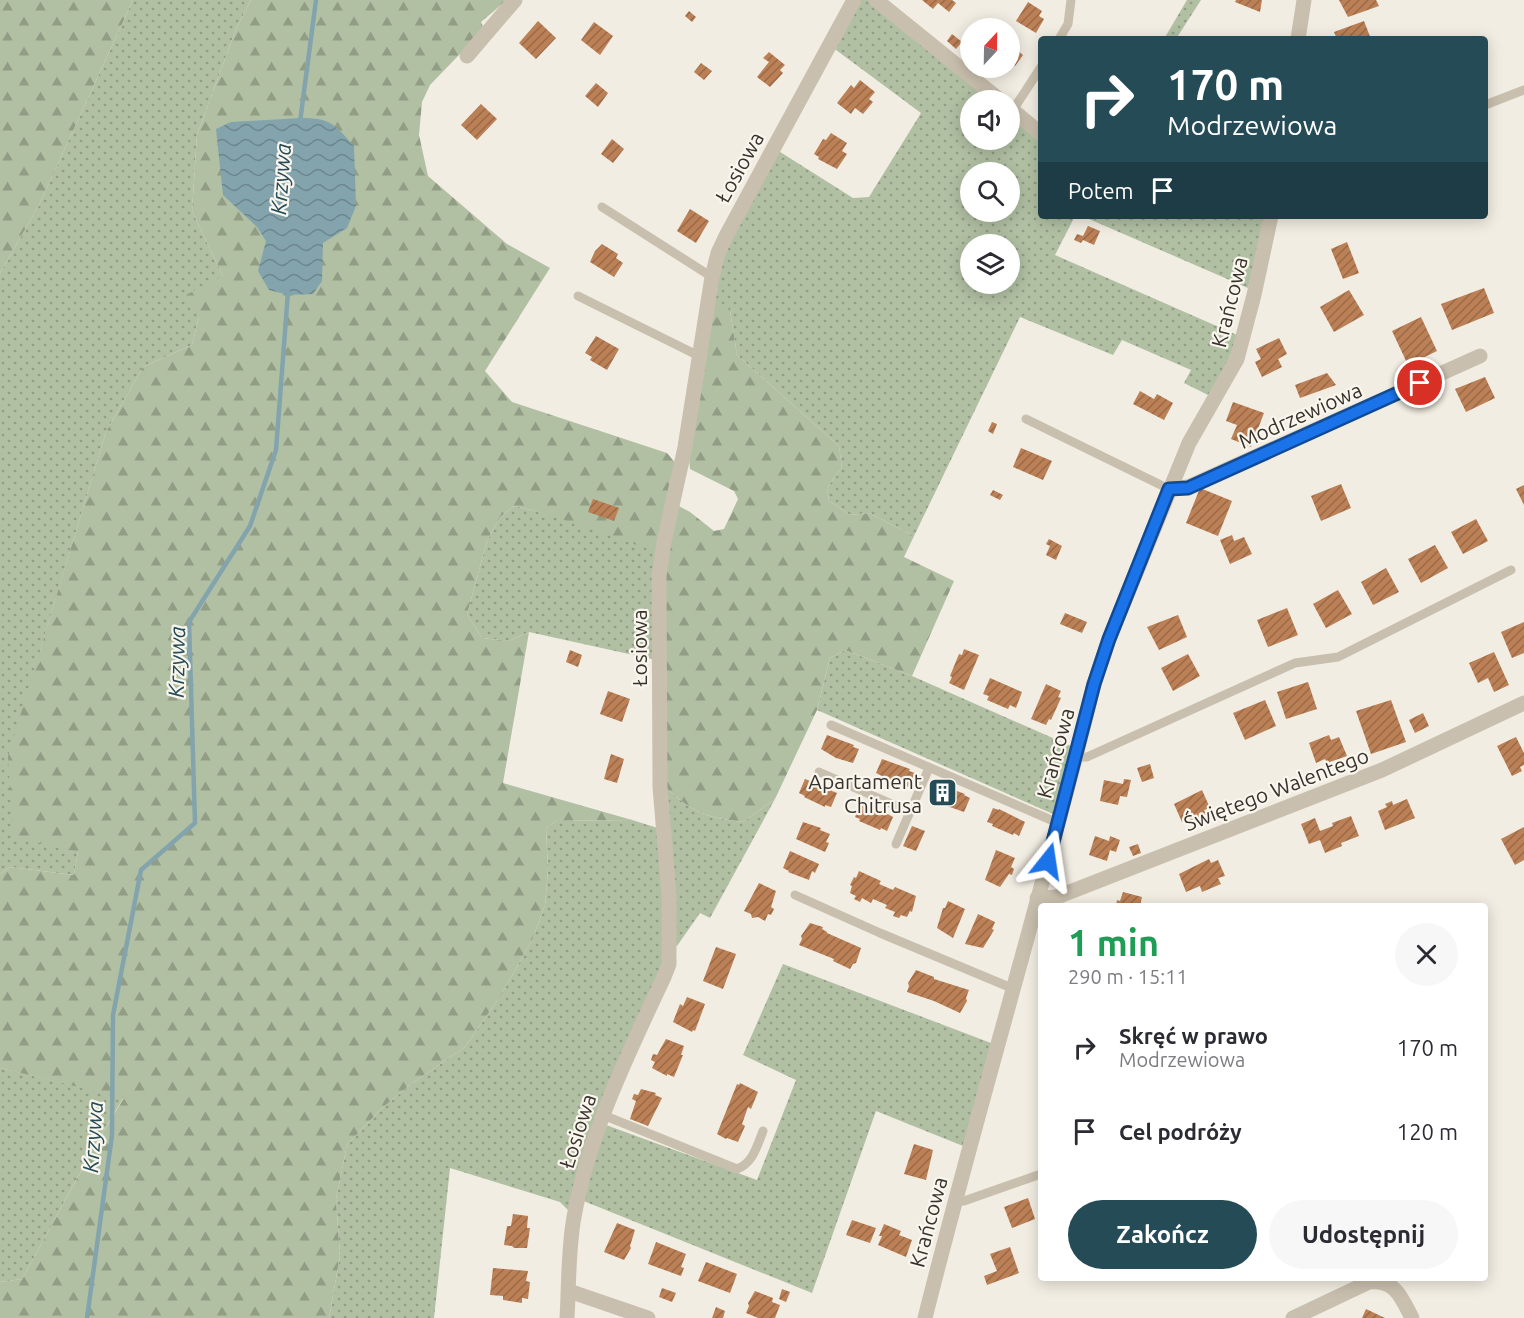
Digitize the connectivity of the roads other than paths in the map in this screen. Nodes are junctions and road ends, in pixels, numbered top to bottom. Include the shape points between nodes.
1 (515, 0) edge
2 (854, 0) edge
3 (876, 0) edge
4 (1071, 0) edge
5 (1304, 0) edge
6 (1061, 36) edge
7 (1299, 36) edge
8 (467, 56) dead end
9 (1038, 71) edge
10 (988, 90) edge
11 (1524, 90) edge
12 (1020, 96) edge
13 (1488, 104) edge
14 (1020, 116) edge
15 (1038, 132) edge
16 (602, 207) dead end
17 (1270, 219) edge
18 (712, 277) junction
19 (578, 296) dead end
20 (699, 356) junction
21 (1480, 356) dead end
22 (1026, 419) dead end
23 (1169, 489) junction
24 (1511, 570) dead end
25 (1524, 703) edge
26 (831, 725) dead end
27 (1076, 757) junction
28 (929, 768) junction
29 (819, 772) dead end
30 (910, 812) junction
31 (1058, 823) junction
32 (896, 844) dead end
33 (795, 895) dead end
34 (1038, 898) junction
35 (1014, 989) junction
36 (603, 1114) junction
37 (763, 1131) dead end
38 (1038, 1175) edge
39 (954, 1201) junction
40 (569, 1291) junction
41 (567, 1318) edge
42 (648, 1318) edge
43 (925, 1318) edge
44 (1293, 1318) edge
45 (1412, 1318) edge

1 - 8 street
2 - 18 street, Łosiowa via 726,234
3 - 10 street
4 - 6 lane via 1068,24
5 - 7 street
9 - 12 lane
11 - 13 lane
14 - 15 street
16 - 18 lane
17 - 23 street, Krańcowa via 1237,360 1204,413
18 - 20 street, Łosiowa
19 - 20 lane
20 - 36 street, Łosiowa via 659,576 660,787 669,895 669,964
21 - 23 street, Modrzewiowa via 1188,488
22 - 23 lane
23 - 27 street, Krańcowa via 1109,639
24 - 27 lane via 1338,657 1295,663 1087,757
25 - 34 street, Świętego Walentego via 1371,775 1057,897
26 - 28 lane
27 - 31 street, Krańcowa
28 - 30 lane
28 - 31 lane
29 - 30 lane
30 - 32 lane
31 - 34 street, Krańcowa
33 - 35 lane
34 - 35 street, Krańcowa
35 - 39 street, Krańcowa
36 - 37 lane via 736,1169 746,1166 752,1158
36 - 40 street, Łosiowa via 579,1193
38 - 39 lane
39 - 43 street, Krańcowa
40 - 41 street, Łosiowa
40 - 42 street
44 - 45 street via 1368,1282 1381,1281 1398,1293

